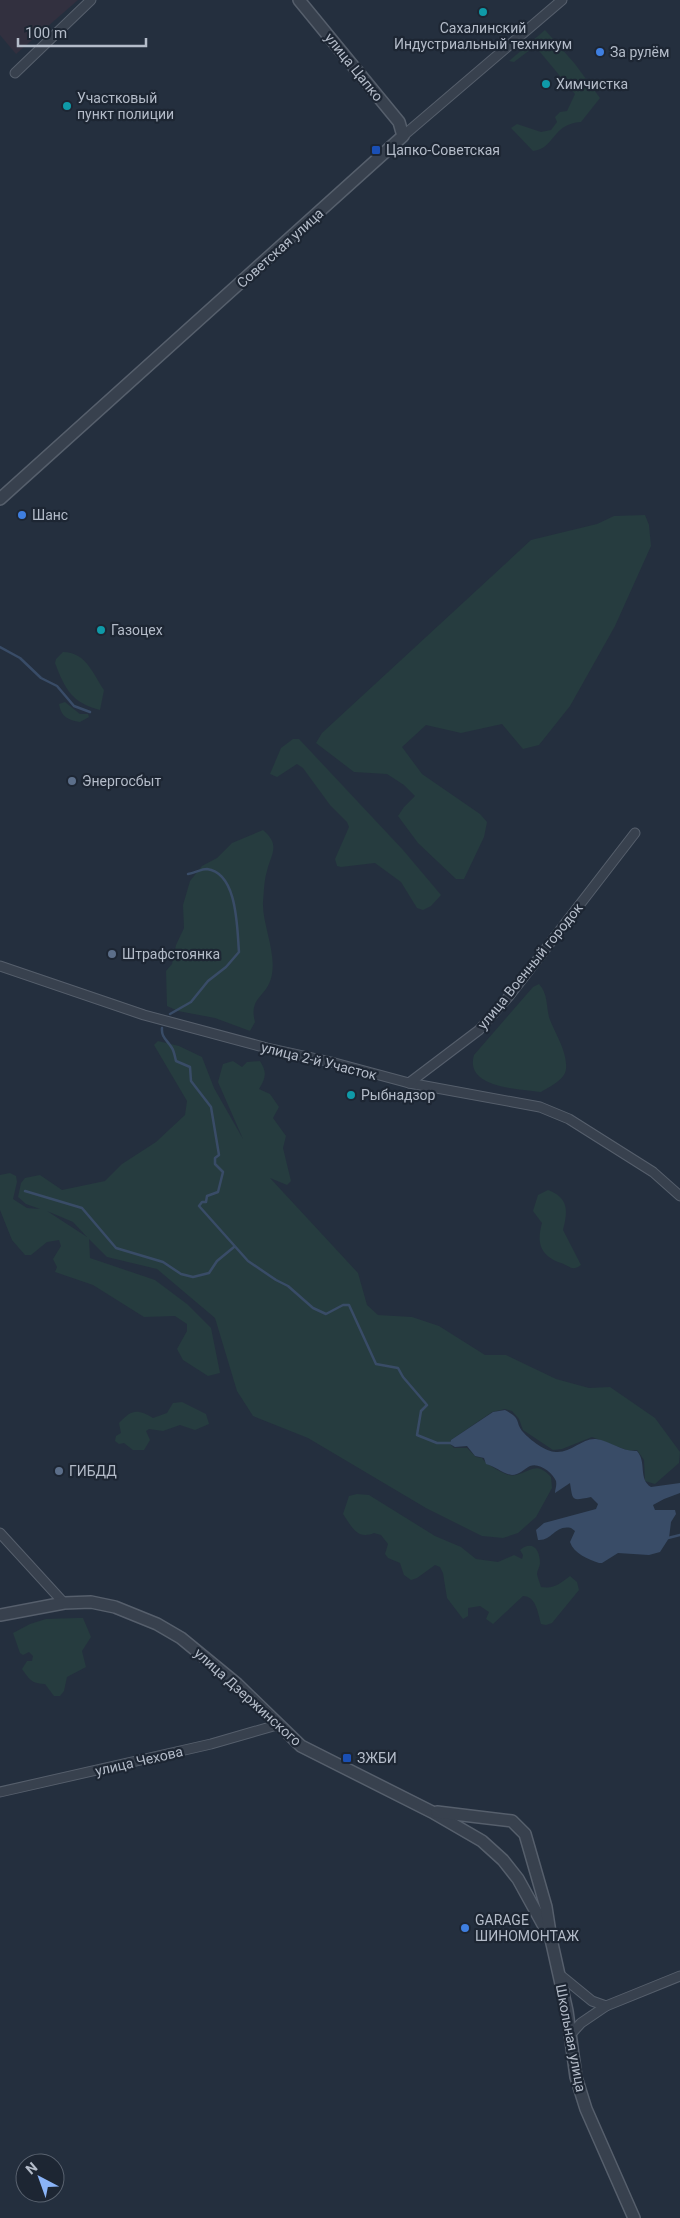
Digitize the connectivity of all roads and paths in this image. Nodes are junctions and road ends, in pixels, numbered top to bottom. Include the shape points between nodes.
1 (91, 0) edge
2 (299, 0) edge
3 (562, 0) edge
4 (15, 73) dead end
5 (403, 136) junction
6 (0, 499) edge
7 (635, 834) dead end
8 (0, 966) edge
9 (409, 1083) junction
10 (680, 1196) edge
11 (0, 1533) edge
12 (64, 1603) junction
13 (0, 1615) edge
14 (277, 1725) junction
15 (0, 1792) edge
16 (432, 1812) junction
17 (551, 1939) junction
18 (559, 1974) junction
19 (680, 1976) edge
20 (606, 2006) junction
21 (571, 2034) junction
22 (634, 2218) edge

1 - 4 street
2 - 5 street, улица Цапко via 399,122
3 - 5 street, Советская улица
5 - 6 street, Советская улица
7 - 9 street, улица Военный городок via 479,1030
8 - 9 street, улица 2-й Участок via 144,1015
9 - 10 street, улица 2-й Участок via 540,1107 569,1119 653,1172
11 - 12 street
12 - 13 street, улица Дзержинского
12 - 14 street, улица Дзержинского via 91,1602 116,1607 157,1624 181,1638 237,1684
14 - 15 street, улица Чехова via 211,1744
14 - 16 street, улица Дзержинского via 301,1746
16 - 17 street, улица Дзержинского via 482,1841 503,1860 531,1901
16 - 17 street, улица Дзержинского via 512,1821 525,1834 546,1907
17 - 18 street, Школьная улица
18 - 20 street via 592,2001
18 - 21 street, Школьная улица
19 - 20 street
20 - 21 street
21 - 22 street, Школьная улица via 576,2077 586,2109

